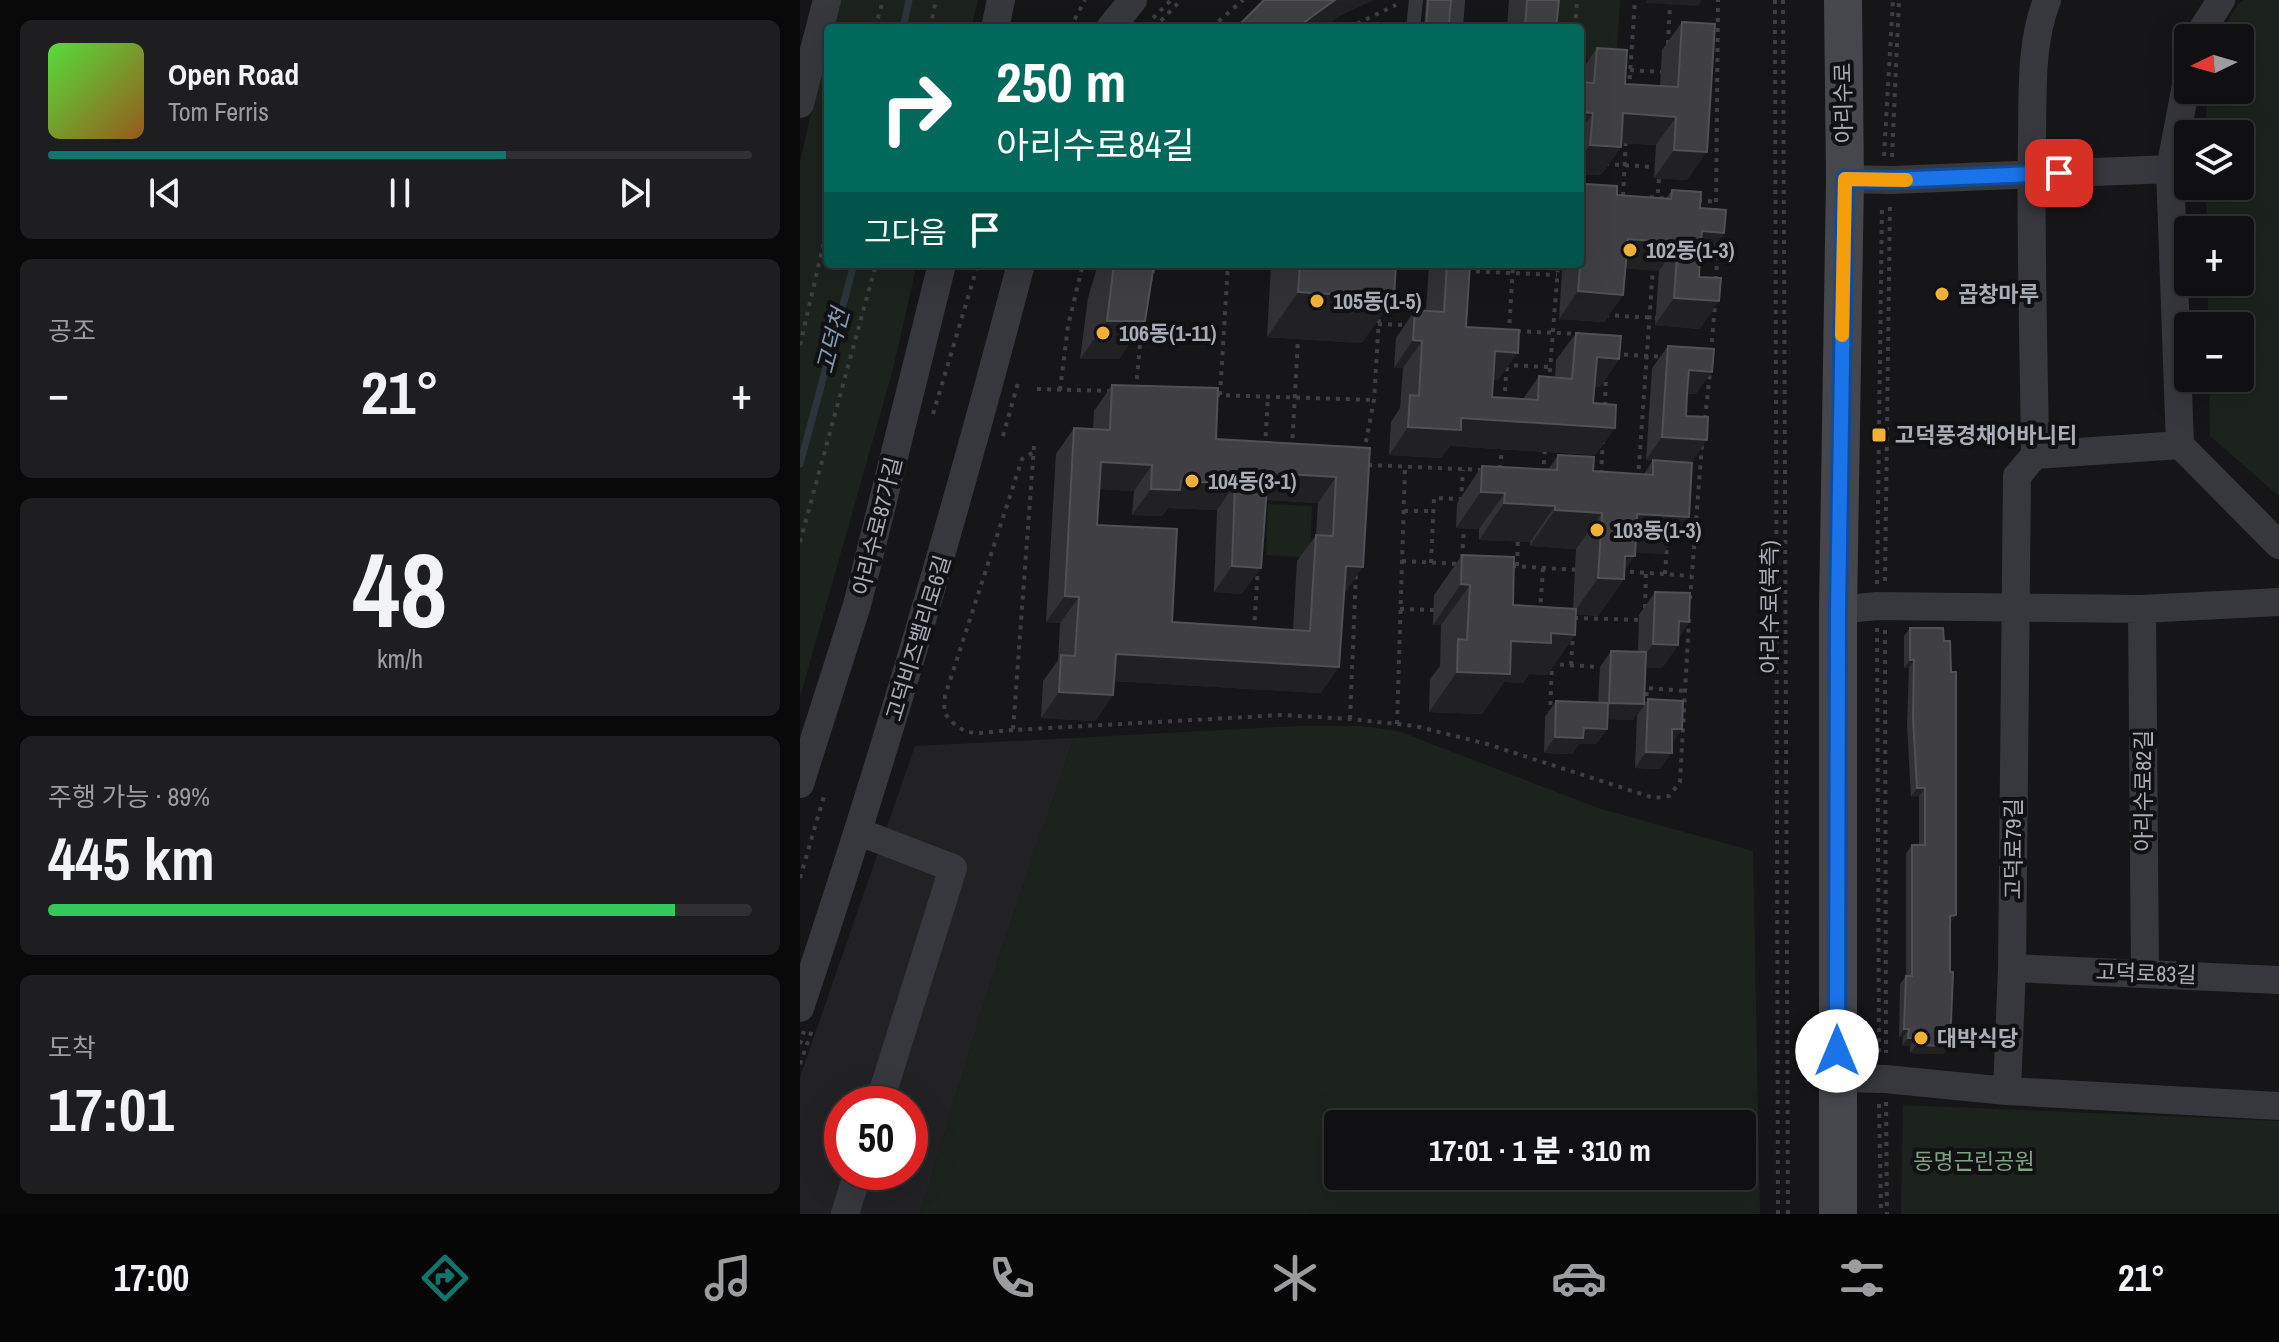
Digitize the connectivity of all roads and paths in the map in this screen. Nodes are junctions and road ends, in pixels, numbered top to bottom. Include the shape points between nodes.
1 (827, 0) edge
2 (883, 0) edge
3 (936, 0) edge
4 (1001, 0) edge
5 (1085, 0) edge
6 (1171, 0) edge
7 (1181, 0) edge
8 (1243, 0) edge
9 (1458, 0) edge
10 (1577, 0) edge
11 (1635, 0) edge
12 (1718, 0) edge
13 (1775, 0) edge
14 (1783, 0) edge
15 (1843, 0) edge
16 (1859, 0) edge
17 (2047, 0) edge
18 (2221, 0) edge
19 (1408, 2) edge
20 (1670, 4) dead end
21 (1141, 11) edge
22 (876, 24) edge
23 (931, 24) edge
24 (996, 24) edge
25 (1072, 24) edge
26 (1117, 24) edge
27 (1158, 24) edge
28 (1216, 24) edge
29 (1359, 24) edge
30 (1412, 24) edge
31 (1456, 24) edge
32 (1575, 24) edge
33 (2206, 24) edge
34 (1842, 43) junction
35 (1668, 51) dead end
36 (1618, 70) edge
37 (1631, 70) junction
38 (1661, 72) dead end
39 (1628, 102) edge
40 (800, 104) edge
41 (2182, 104) edge
42 (1626, 134) edge
43 (1601, 164) edge
44 (1624, 165) junction
45 (1655, 167) dead end
46 (2170, 169) junction
47 (2031, 174) junction
48 (1659, 178) dead end
49 (1845, 179) junction
50 (1623, 196) edge
51 (1638, 197) edge
52 (1669, 199) edge
53 (1685, 200) edge
54 (1716, 202) junction
55 (1657, 209) edge
56 (1716, 215) edge
57 (1717, 228) edge
58 (824, 242) edge
59 (1654, 255) edge
60 (875, 268) edge
61 (941, 268) edge
62 (1020, 268) edge
63 (1082, 268) edge
64 (1154, 268) edge
65 (1228, 268) edge
66 (1513, 268) edge
67 (1558, 268) edge
68 (1455, 271) edge
69 (1557, 275) junction
70 (1716, 285) edge
71 (1147, 295) edge
72 (1715, 300) edge
73 (1379, 309) edge
74 (1143, 310) edge
75 (1602, 315) edge
76 (1649, 317) junction
77 (1656, 318) dead end
78 (1378, 324) junction
79 (1422, 326) edge
80 (1509, 331) junction
81 (1580, 334) edge
82 (1298, 339) edge
83 (800, 345) edge
84 (1508, 346) edge
85 (1608, 353) edge
86 (1667, 357) edge
87 (1507, 362) edge
88 (1493, 365) edge
89 (1550, 367) junction
90 (1607, 369) edge
91 (1549, 383) edge
92 (1037, 389) dead end
93 (1060, 390) junction
94 (1121, 391) edge
95 (1136, 392) edge
96 (1206, 394) edge
97 (1220, 395) junction
98 (1268, 397) junction
99 (1374, 400) junction
100 (1504, 408) edge
101 (1604, 414) edge
102 (1705, 422) edge
103 (1604, 430) edge
104 (1703, 438) edge
105 (1502, 440) edge
106 (1545, 445) edge
107 (2180, 445) junction
108 (1291, 455) edge
109 (2035, 455) junction
110 (1264, 458) edge
111 (1405, 466) junction
112 (1463, 469) junction
113 (1500, 471) junction
114 (1510, 471) edge
115 (1534, 472) edge
116 (1588, 475) edge
117 (1629, 477) edge
118 (1404, 511) junction
119 (1433, 511) junction
120 (1464, 529) dead end
121 (1518, 535) edge
122 (800, 542) edge
123 (1667, 543) edge
124 (2279, 545) edge
125 (1402, 561) junction
126 (1431, 563) junction
127 (1258, 565) edge
128 (1356, 566) edge
129 (1504, 566) edge
130 (1517, 566) junction
131 (1543, 568) junction
132 (1587, 570) dead end
133 (1616, 571) edge
134 (1646, 573) junction
135 (1665, 574) junction
136 (1691, 576) junction
137 (2279, 602) edge
138 (2015, 608) junction
139 (1400, 609) junction
140 (2142, 609) junction
141 (1434, 610) dead end
142 (1838, 610) junction
143 (1644, 615) dead end
144 (1639, 620) dead end
145 (1540, 626) edge
146 (1254, 642) edge
147 (1571, 665) junction
148 (1600, 667) dead end
149 (1686, 691) junction
150 (1645, 716) edge
151 (1550, 717) dead end
152 (1350, 719) junction
153 (1397, 724) junction
154 (1013, 730) junction
155 (800, 784) edge
156 (859, 832) junction
157 (2012, 968) junction
158 (2145, 973) junction
159 (2279, 980) edge
160 (800, 1008) edge
161 (1837, 1078) junction
162 (885, 1086) edge
163 (2007, 1091) junction
164 (2279, 1106) edge
165 (852, 1190) edge
166 (845, 1214) edge
167 (1778, 1214) edge
168 (1788, 1214) edge
169 (1838, 1214) edge

1 - 40 street
2 - 22 path
3 - 23 path
4 - 24 street
5 - 25 path
6 - 21 path
7 - 27 path
8 - 28 path
9 - 31 lane
10 - 32 path
11 - 37 path
12 - 54 path
13 - 167 path
14 - 168 path, 아리수로(북측)
15 - 34 main road, 아리수로
16 - 34 main road
17 - 47 street via 2036,40
18 - 33 street
19 - 29 path
19 - 30 lane
20 - 35 path
21 - 26 street
34 - 49 main road, 아리수로
36 - 37 path
37 - 38 path
37 - 39 path
41 - 46 street
42 - 44 path
43 - 44 path
44 - 45 path
44 - 50 path
46 - 47 street
46 - 107 street
47 - 49 street
47 - 109 street
48 - 55 path, bridge
49 - 142 main road, 아리수로
51 - 52 path
53 - 54 path
54 - 56 path
57 - 70 path
58 - 83 path
59 - 76 path, bridge
60 - 122 path
61 - 155 street, 아리수로87가길 via 857,605
62 - 156 street, 고덕비즈밸리로6길 via 939,567
63 - 93 path
64 - 71 path
65 - 97 path
66 - 80 path
67 - 69 path, bridge
68 - 69 path, bridge
69 - 89 path, bridge
72 - 102 path
73 - 78 path
74 - 95 path
75 - 76 path
76 - 77 path, bridge
76 - 117 path, bridge via 1640,479
78 - 79 path
78 - 99 path
80 - 81 path
80 - 84 path
82 - 108 path, bridge
85 - 86 path
87 - 100 path
88 - 89 path, bridge
89 - 91 path, bridge
90 - 101 path
92 - 93 path
93 - 94 path
96 - 97 path
97 - 98 path
98 - 99 path
98 - 110 path
99 - 111 path via 1361,464
103 - 116 path via 1601,475
104 - 136 path
105 - 113 path
106 - 115 path, bridge via 1545,474
107 - 109 street
107 - 124 street
109 - 138 street via 2017,476
111 - 112 path
111 - 118 path
112 - 113 path
112 - 119 path via 1461,499 1434,498
113 - 114 path
118 - 119 path
118 - 125 path
119 - 126 path
120 - 126 path via 1462,564
121 - 130 path
123 - 135 path
125 - 126 path
125 - 139 path
127 - 146 path
128 - 152 path
129 - 130 path
130 - 131 path
131 - 132 path
131 - 145 path
133 - 134 path
134 - 135 path
134 - 143 path
135 - 136 path
136 - 149 path
137 - 140 street
138 - 140 street
138 - 142 street
138 - 157 street, 고덕로79길
139 - 141 path
139 - 153 path
140 - 158 street, 아리수로82길
142 - 161 main road, 아리수로
144 - 147 path via 1574,617
147 - 148 path
147 - 151 path via 1550,664
149 - 150 path via 1647,688
149 - 153 path via 1680,782 1669,796 1654,798 1487,744
152 - 153 path
152 - 154 path via 1282,715
154 - 154 path via 1034,449 1022,459 945,696 944,712 955,728 970,733
156 - 160 street, 고덕비즈밸리로6길
156 - 162 street via 953,868
157 - 158 street, 고덕로83길
157 - 163 street, 고덕로79길
158 - 159 street, 고덕로83길
161 - 163 street
161 - 169 main road, 아리수로
163 - 164 street
165 - 166 street

